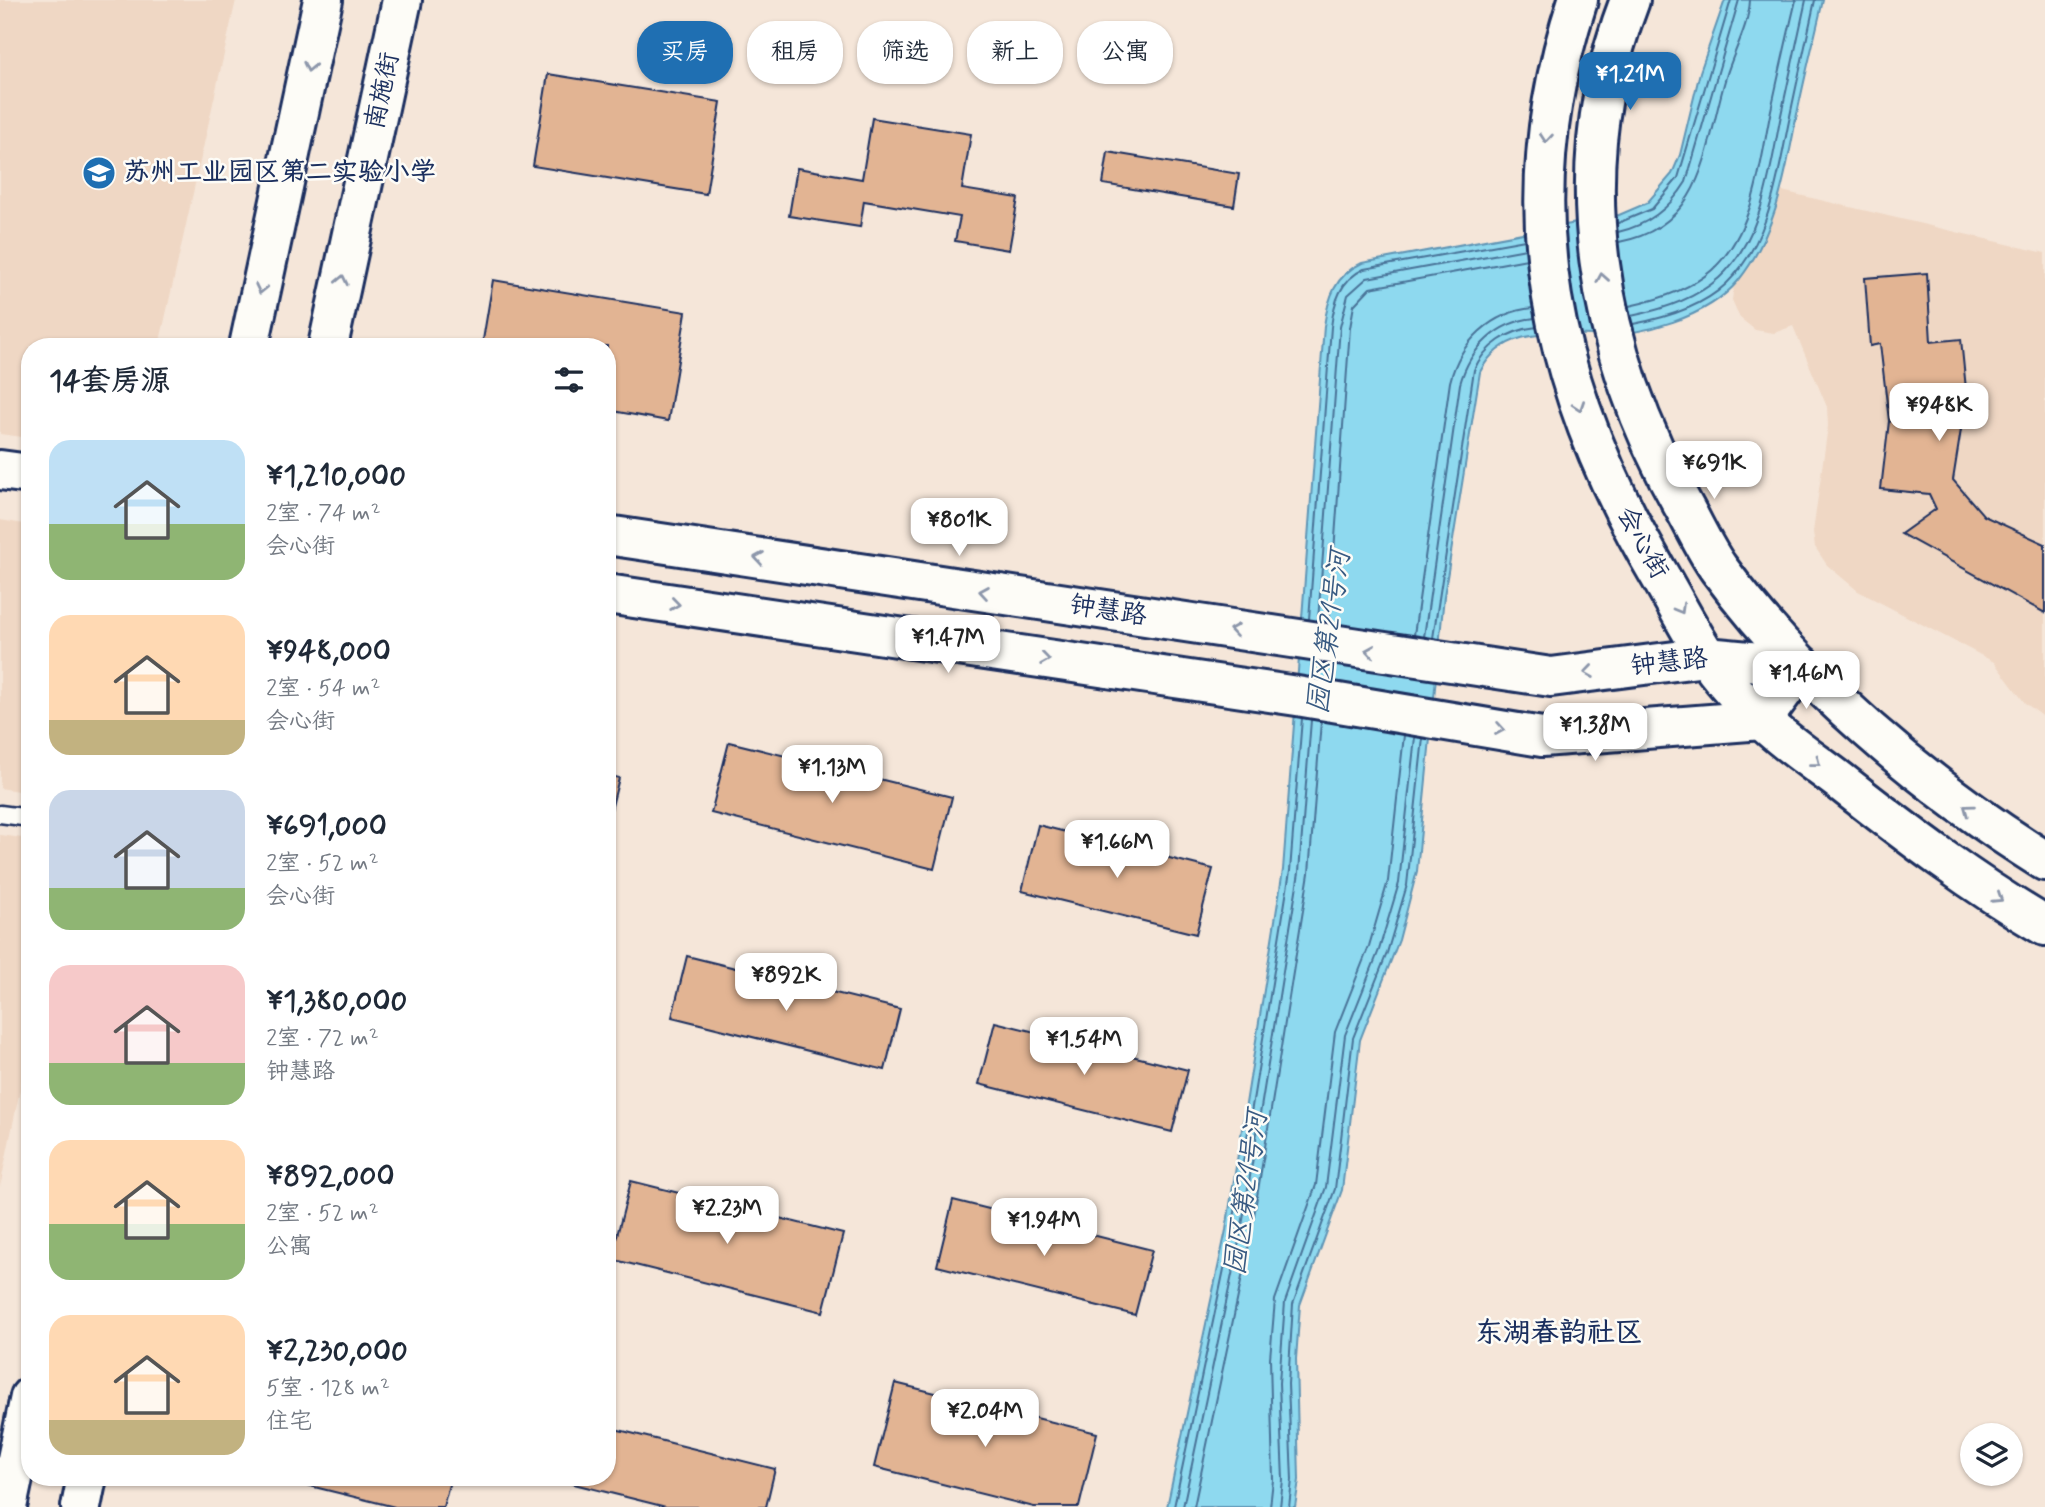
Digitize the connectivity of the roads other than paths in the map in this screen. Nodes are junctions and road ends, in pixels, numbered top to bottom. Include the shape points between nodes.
1 (323, 0) edge
2 (402, 0) edge
3 (1578, 0) edge
4 (1630, 0) edge
5 (251, 338) edge
6 (330, 338) edge
7 (0, 470) edge
8 (21, 473) edge
9 (616, 536) edge
10 (616, 595) edge
11 (1706, 657) junction
12 (1802, 666) junction
13 (1762, 720) junction
14 (0, 814) edge
15 (21, 817) edge
16 (2045, 861) edge
17 (2045, 926) edge
18 (21, 1440) edge
19 (85, 1486) edge
20 (7, 1507) edge
21 (81, 1507) edge

1 -> 5 main road
6 -> 2 main road, 南施街
3 -> 11 main road, 会心街 via 1547,119 1543,162 1544,222 1558,341 1578,407 1616,497
12 -> 4 main road, 会心街 via 1718,568 1666,476 1615,341 1593,215 1596,135
7 - 8 main road
11 -> 9 main road, 钟慧路 via 1551,677
10 -> 13 main road via 1542,737
11 - 12 main road, 钟慧路
11 - 13 main road, 会心街
12 - 13 main road
16 -> 12 main road, 会心街 via 1908,764
13 -> 17 main road, 会心街 via 1938,858
14 - 15 lane
18 - 20 main road
19 - 21 main road

